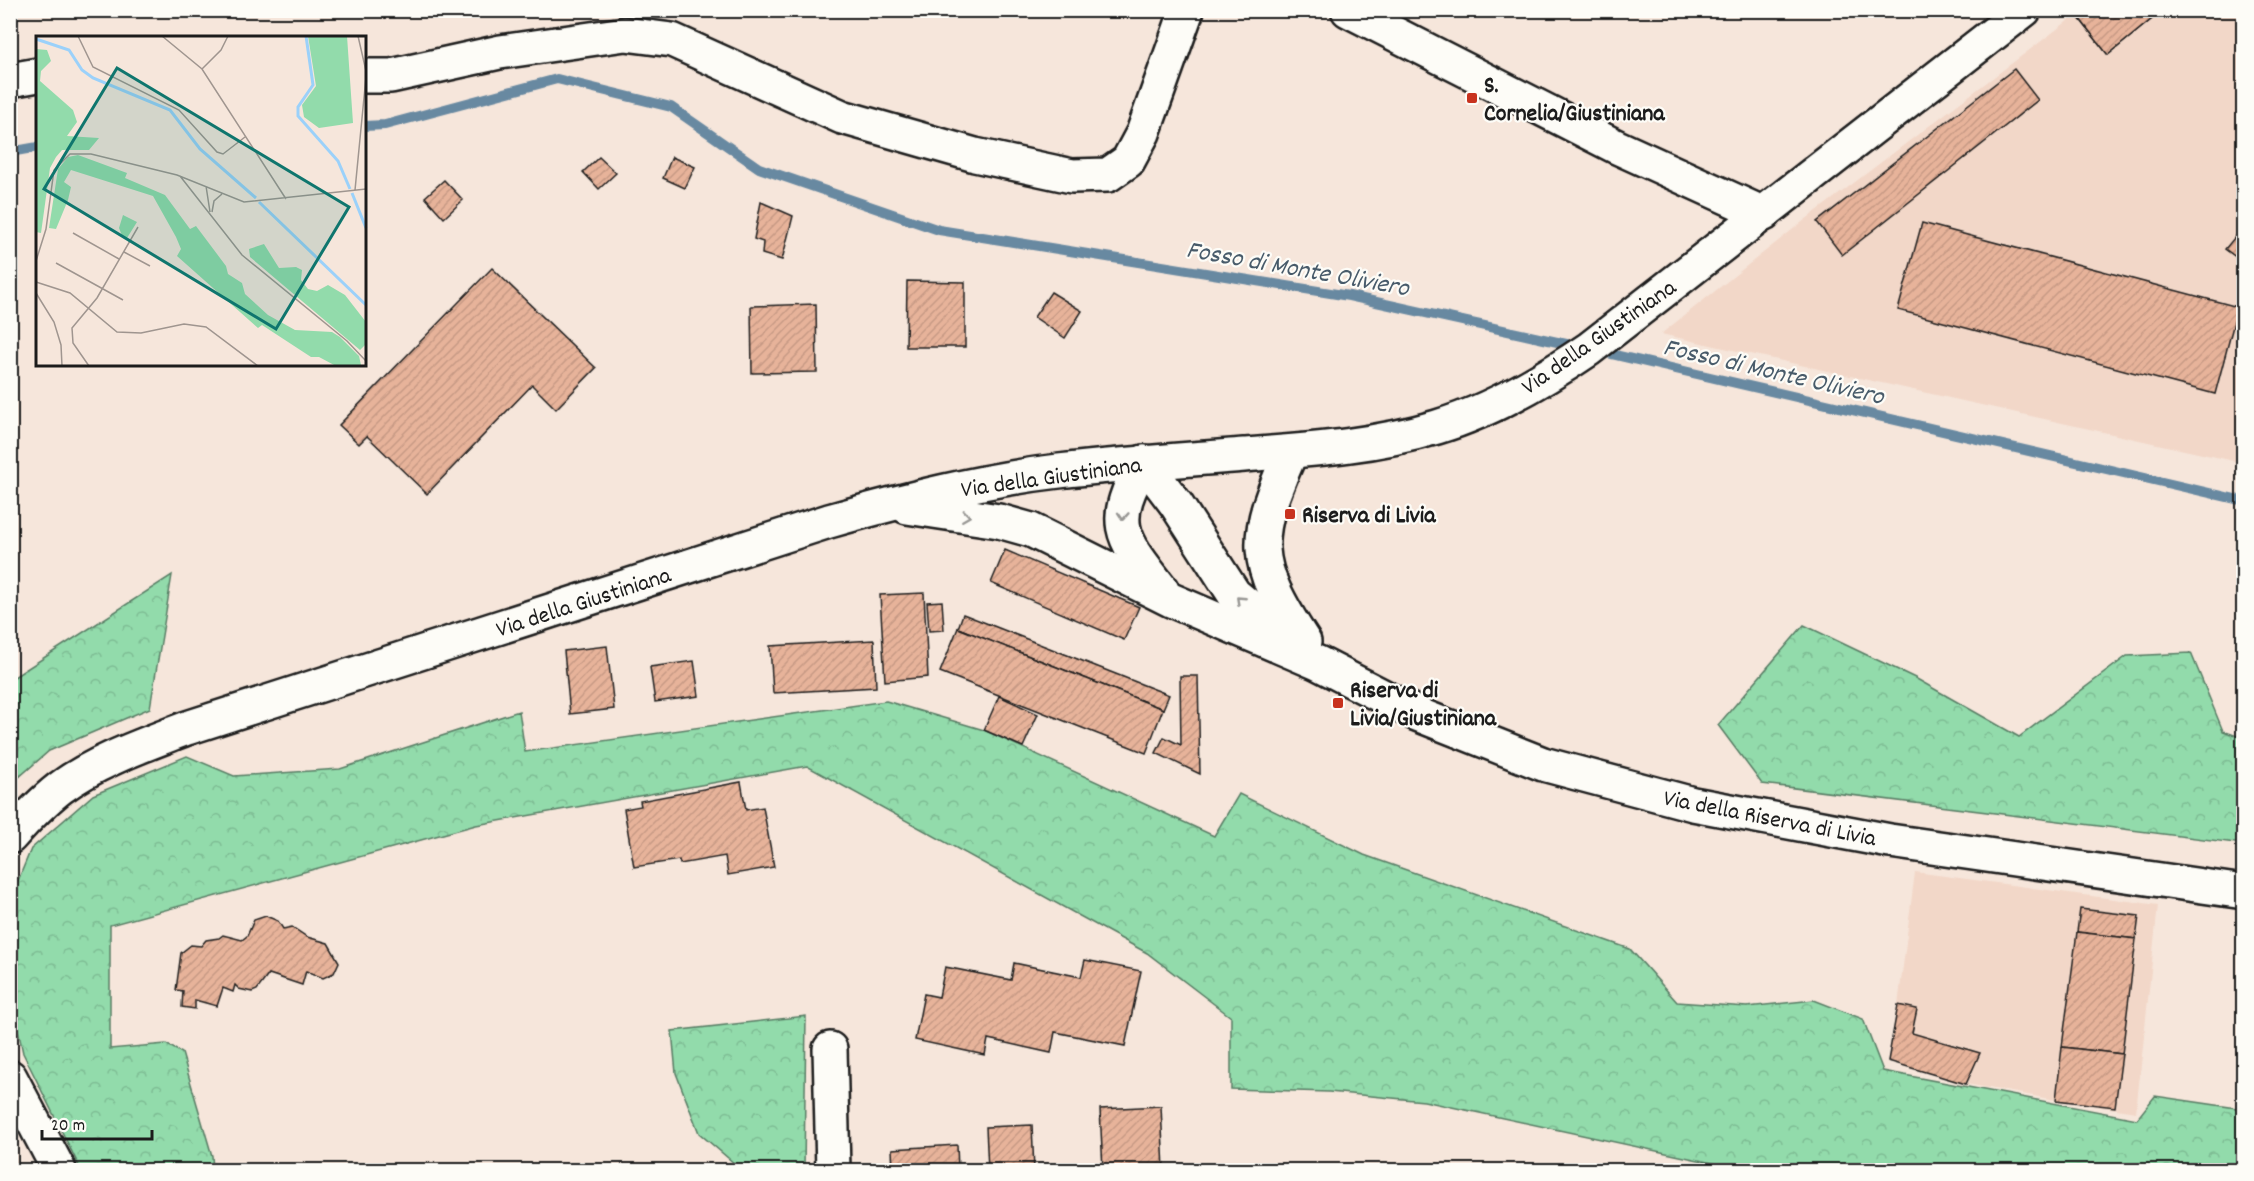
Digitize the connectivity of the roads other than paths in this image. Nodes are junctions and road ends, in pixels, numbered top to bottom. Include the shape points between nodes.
1 (1187, 10) edge
2 (1348, 10) edge
3 (2024, 10) edge
4 (36, 75) edge
5 (366, 76) edge
6 (10, 80) edge
7 (1764, 214) junction
8 (1291, 452) junction
9 (1144, 462) junction
10 (888, 504) junction
11 (1171, 600) junction
12 (1318, 663) junction
13 (10, 837) edge
14 (2244, 892) edge
15 (830, 1049) dead end
16 (10, 1077) edge
17 (59, 1170) edge
18 (832, 1170) edge

1 - 5 street via 1143,133 1128,161 1108,175 1072,176 975,155 842,117 672,40 625,34 500,52 391,76
2 - 7 street via 1617,147
3 - 7 street, Via della Giustiniana
4 - 6 street
7 - 8 street, Via della Giustiniana via 1562,367 1512,396 1439,427 1375,442
8 - 9 street, Via della Giustiniana
8 - 12 street, Via della Riserva di Livia via 1267,508 1261,539 1263,556 1266,573 1283,610
9 - 10 street, Via della Giustiniana via 1025,475
9 -> 11 street, Via della Riserva di Livia via 1128,490 1122,514 1124,532 1133,553
12 -> 9 street, Via della Riserva di Livia via 1234,594
10 -> 11 street, Via della Riserva di Livia via 983,518 1031,530
10 - 13 street, Via della Giustiniana via 766,540 144,744 85,772 47,800
11 - 12 street, Via della Riserva di Livia
12 - 14 street, Via della Riserva di Livia via 1416,714 1543,764 1693,804 1890,841
15 - 18 street
16 - 17 street

